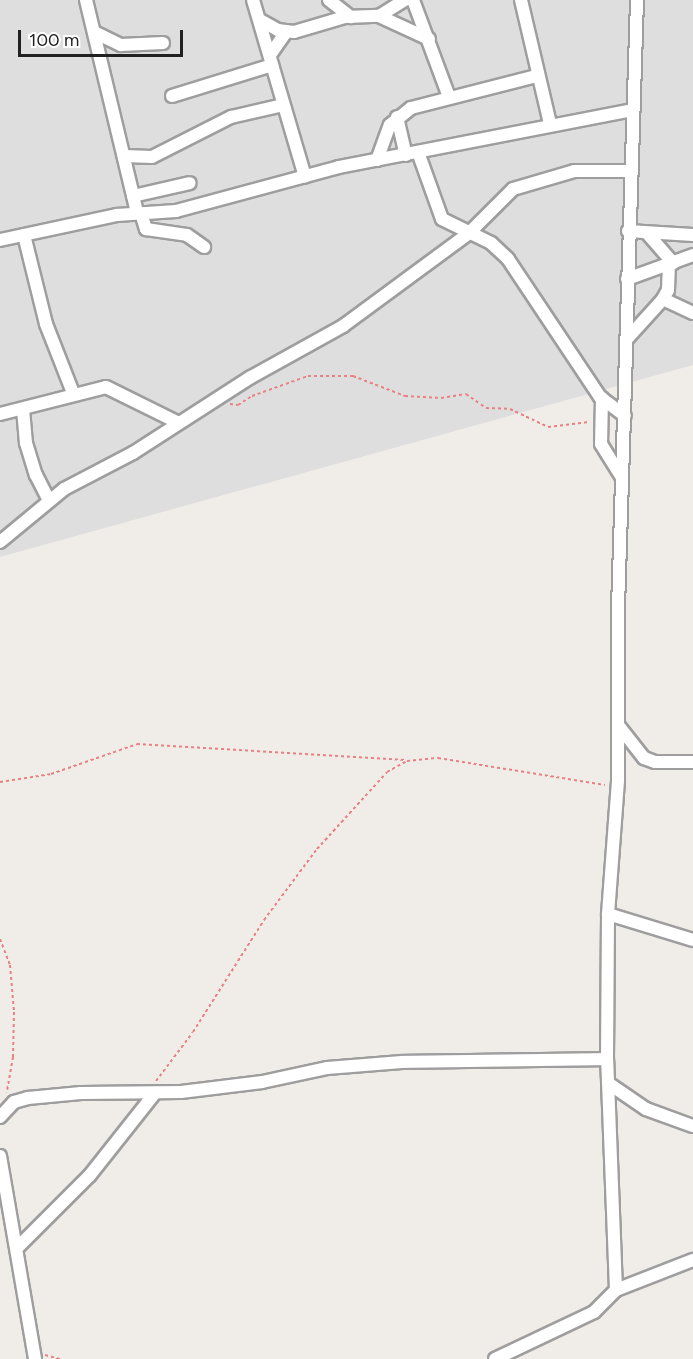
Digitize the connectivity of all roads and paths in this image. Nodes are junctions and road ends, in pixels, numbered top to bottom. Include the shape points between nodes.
1 (86, 0) edge
2 (253, 0) edge
3 (329, 0) edge
4 (405, 0) edge
5 (413, 0) edge
6 (521, 0) edge
7 (638, 0) edge
8 (379, 16) junction
9 (351, 17) junction
10 (260, 20) junction
11 (93, 32) junction
12 (286, 32) junction
13 (429, 39) junction
14 (163, 43) dead end
15 (271, 60) junction
16 (537, 75) junction
17 (172, 96) dead end
18 (449, 97) junction
19 (283, 105) junction
20 (633, 110) junction
21 (397, 117) junction
22 (550, 124) junction
23 (412, 153) junction
24 (124, 156) junction
25 (377, 160) junction
26 (630, 171) junction
27 (305, 177) junction
28 (190, 183) dead end
29 (133, 196) junction
30 (139, 212) junction
31 (628, 231) junction
32 (647, 232) junction
33 (469, 233) junction
34 (24, 235) junction
35 (693, 235) edge
36 (0, 240) edge
37 (204, 247) dead end
38 (693, 255) edge
39 (671, 263) junction
40 (627, 279) junction
41 (663, 299) junction
42 (693, 313) edge
43 (626, 340) junction
44 (73, 393) junction
45 (602, 398) junction
46 (216, 399) junction
47 (23, 409) junction
48 (0, 412) edge
49 (625, 416) junction
50 (600, 417) junction
51 (179, 423) junction
52 (622, 477) junction
53 (50, 501) junction
54 (0, 541) edge
55 (618, 725) junction
56 (407, 760) junction
57 (693, 762) edge
58 (0, 782) edge
59 (617, 788) junction
60 (608, 914) junction
61 (0, 939) edge
62 (693, 940) edge
63 (607, 1059) junction
64 (608, 1083) junction
65 (150, 1093) junction
66 (4, 1112) edge
67 (693, 1126) edge
68 (0, 1156) edge
69 (17, 1248) junction
70 (693, 1260) edge
71 (616, 1290) junction
72 (35, 1359) edge
73 (495, 1359) edge

1 - 11 street
2 - 10 street
3 - 9 street
4 - 8 street
5 - 13 street
6 - 16 street
7 - 20 street
8 - 9 street
8 - 13 street
9 - 12 street
10 - 12 street
10 - 15 street
11 - 14 street via 121,45
11 - 24 street
12 - 15 street
13 - 18 street
15 - 17 street
15 - 19 street
16 - 18 street
16 - 22 street
18 - 21 street via 411,108
19 - 24 street via 231,117 152,157
19 - 27 street
20 - 22 street
20 - 26 street
21 - 23 street
21 - 25 street
22 - 23 street
23 - 25 street
23 - 33 street via 442,219
24 - 29 street
25 - 27 street
26 - 31 street
26 - 33 street via 574,171 513,189
27 - 30 street via 176,210
28 - 29 street
29 - 30 street
30 - 34 street
30 - 37 street via 146,229 187,235
31 - 32 street
31 - 40 street
32 - 35 street
32 - 39 street
33 - 45 street via 491,243 508,259
33 - 46 street via 343,326
34 - 36 street
34 - 44 street via 46,324
38 - 39 street
39 - 40 street
39 - 41 street
40 - 43 street
41 - 42 street
41 - 43 street
43 - 49 street
44 - 47 street
44 - 51 street via 117,389
45 - 49 street
45 - 50 street
46 - 50 path via 238,405 308,376 353,376 405,396 441,398 466,394 486,408 510,409 548,427 577,425
46 - 51 street
47 - 48 street
47 - 53 street via 26,443
49 - 52 street
50 - 52 street via 601,444
51 - 53 street via 133,453 64,489
52 - 55 street
53 - 54 street
55 - 57 street via 644,758 655,762
55 - 59 street
56 - 58 path via 137,744 51,774
56 - 59 path via 465,761
56 - 65 path via 373,783 317,849 247,944
59 - 60 street
60 - 62 street
60 - 63 street
61 - 66 path via 10,965 14,1012
63 - 64 street
63 - 65 street via 402,1062 327,1068 262,1082
64 - 67 street via 646,1109
64 - 71 street
65 - 66 street via 28,1098
65 - 69 street via 90,1175
68 - 69 street
69 - 72 street
70 - 71 street
71 - 73 street via 594,1312

